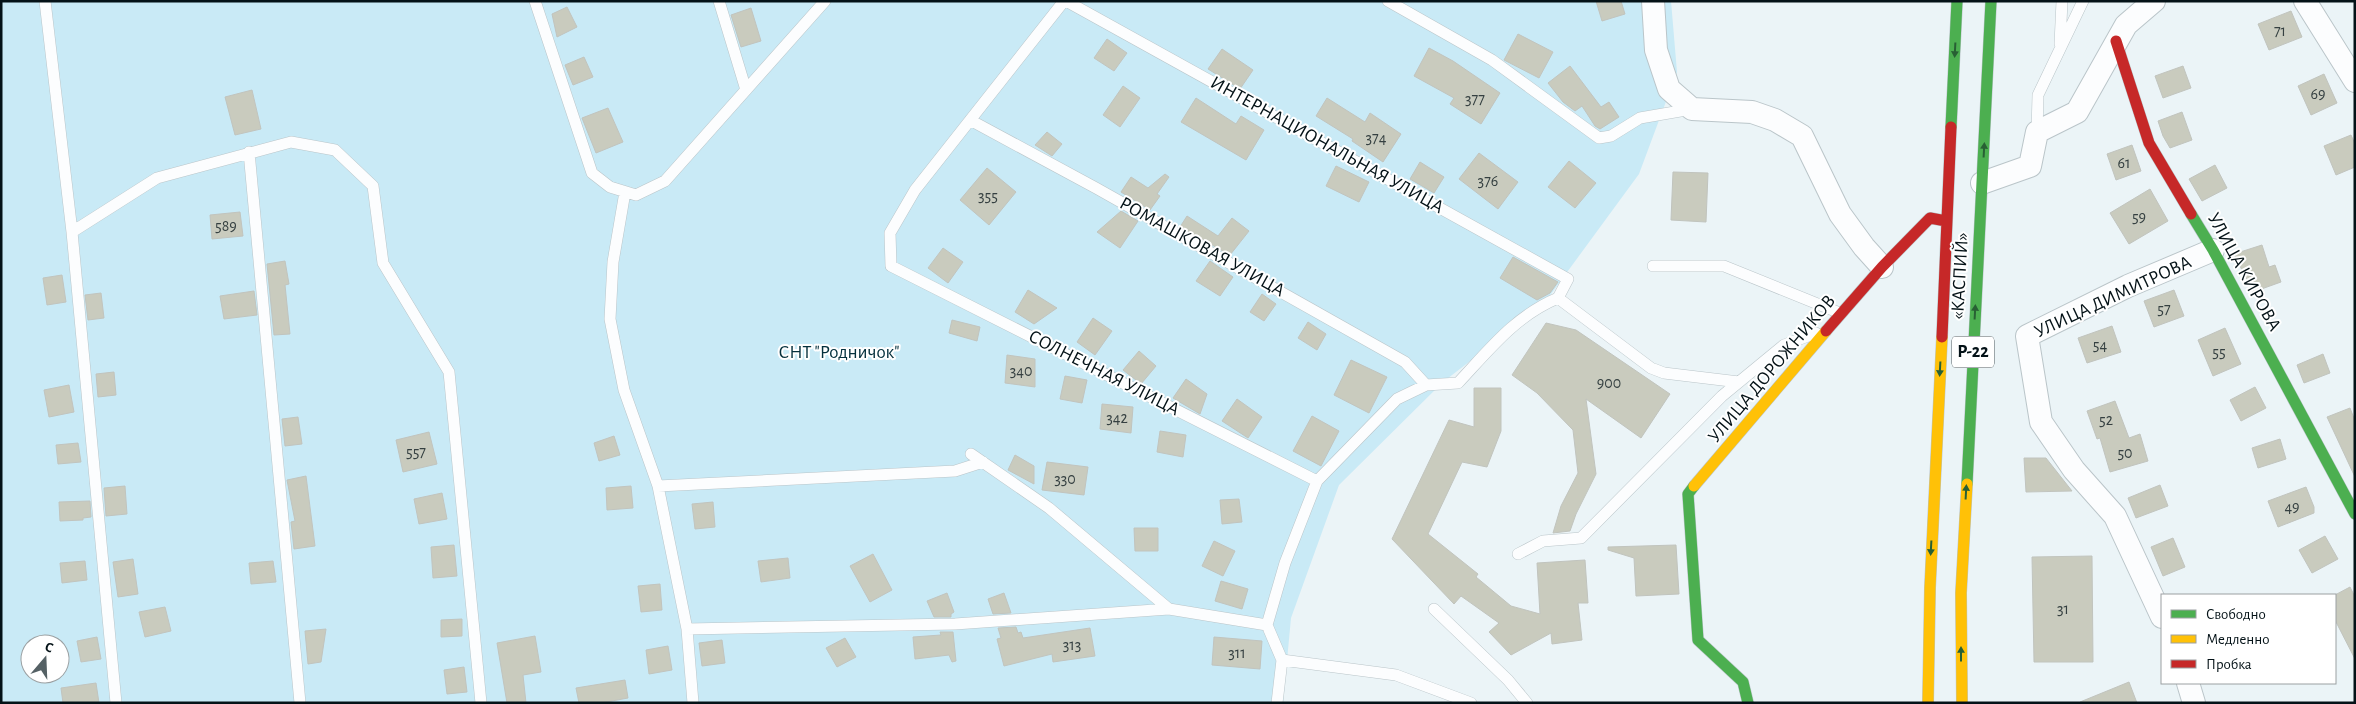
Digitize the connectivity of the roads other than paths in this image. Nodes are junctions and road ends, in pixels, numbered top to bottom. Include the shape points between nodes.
1 (45, 1) edge
2 (535, 1) edge
3 (720, 1) edge
4 (825, 1) edge
5 (1065, 1) edge
6 (1388, 1) edge
7 (1653, 1) edge
8 (1957, 1) edge
9 (1991, 1) edge
10 (2062, 1) edge
11 (2083, 1) edge
12 (2154, 1) edge
13 (2305, 1) edge
14 (2116, 42) junction
15 (2059, 50) junction
16 (2355, 81) edge
17 (746, 90) junction
18 (1692, 109) junction
19 (970, 120) junction
20 (2036, 132) junction
21 (249, 152) junction
22 (1982, 183) junction
23 (1948, 188) junction
24 (625, 192) junction
25 (1930, 218) junction
26 (1946, 221) junction
27 (72, 232) junction
28 (2213, 250) junction
29 (1653, 266) dead end
30 (1882, 267) junction
31 (1558, 298) junction
32 (1842, 313) junction
33 (1829, 328) junction
34 (1739, 382) junction
35 (1426, 385) junction
36 (971, 454) dead end
37 (983, 462) junction
38 (1317, 481) junction
39 (658, 486) junction
40 (2355, 514) edge
41 (1518, 554) dead end
42 (1169, 609) junction
43 (1434, 609) dead end
44 (2161, 615) edge
45 (1267, 625) junction
46 (687, 629) junction
47 (1282, 660) junction
48 (2188, 684) edge
49 (116, 703) edge
50 (300, 703) edge
51 (481, 703) edge
52 (693, 703) edge
53 (1277, 703) edge
54 (1471, 703) edge
55 (1527, 703) edge
56 (1748, 703) edge
57 (1928, 703) edge
58 (1962, 703) edge
59 (2194, 703) edge

1 - 27 lane
2 - 24 lane via 592,173 610,188
3 - 17 lane
4 - 17 lane
5 - 19 lane
5 - 31 lane, ИНТЕРНАЦИОНАЛЬНАЯ УЛИЦА via 1568,279
6 - 18 lane via 1492,60 1599,138 1611,136 1640,118
7 - 18 street via 1656,50 1670,89
8 -> 23 main road, «КАСПИЙ» / Р-22
22 -> 9 main road, «КАСПИЙ» / Р-22
10 - 15 lane
11 - 15 lane
12 - 14 street via 2126,25
13 - 16 street
14 - 20 street via 2077,112
14 - 28 main road, УЛИЦА КИРОВА via 2149,143
15 - 20 lane via 2038,95
17 - 24 lane via 665,181 636,195
18 - 30 street via 1752,112 1775,120 1802,136 1840,214
19 - 35 lane, РОМАШКОВАЯ УЛИЦА via 1405,362
19 - 38 lane, СОЛНЕЧНАЯ УЛИЦА via 915,190 890,233 891,266
20 - 22 street via 2030,166
21 - 27 lane via 157,178
21 - 50 lane
21 - 51 lane via 290,142 335,150 373,186 384,263 449,372
58 -> 22 main road, «КАСПИЙ» / Р-22 via 1961,592
23 - 25 main road, УЛИЦА ДОРОЖНИКОВ
23 - 26 main road, «КАСПИЙ» / Р-22
24 - 39 lane via 613,262 610,319 624,390
25 - 26 main road
25 - 30 main road, УЛИЦА ДОРОЖНИКОВ
26 -> 57 main road, «КАСПИЙ» / Р-22
27 - 49 lane
28 - 40 main road, УЛИЦА КИРОВА
28 - 44 street, УЛИЦА ДИМИТРОВА via 2128,286 2027,336 2041,422 2074,470 2115,516
29 - 32 lane via 1724,266
30 - 32 main road, УЛИЦА ДОРОЖНИКОВ
31 - 34 lane via 1651,368 1664,373
31 - 35 lane via 1537,307 1508,330 1458,384
32 - 33 main road, УЛИЦА ДОРОЖНИКОВ
33 - 34 lane via 1784,344
33 - 56 main road, УЛИЦА ДОРОЖНИКОВ via 1688,494 1698,640 1743,682
34 - 41 lane via 1581,538 1543,541
35 - 38 lane via 1397,399
36 - 37 lane
37 - 39 lane via 955,471
37 - 42 lane via 1048,508
38 - 45 lane via 1285,563
39 - 46 lane
42 - 45 lane
42 - 46 lane via 955,624
43 - 55 lane via 1508,680
45 - 47 lane
46 - 52 lane
47 - 53 lane
47 - 54 lane via 1396,675
48 - 59 street

